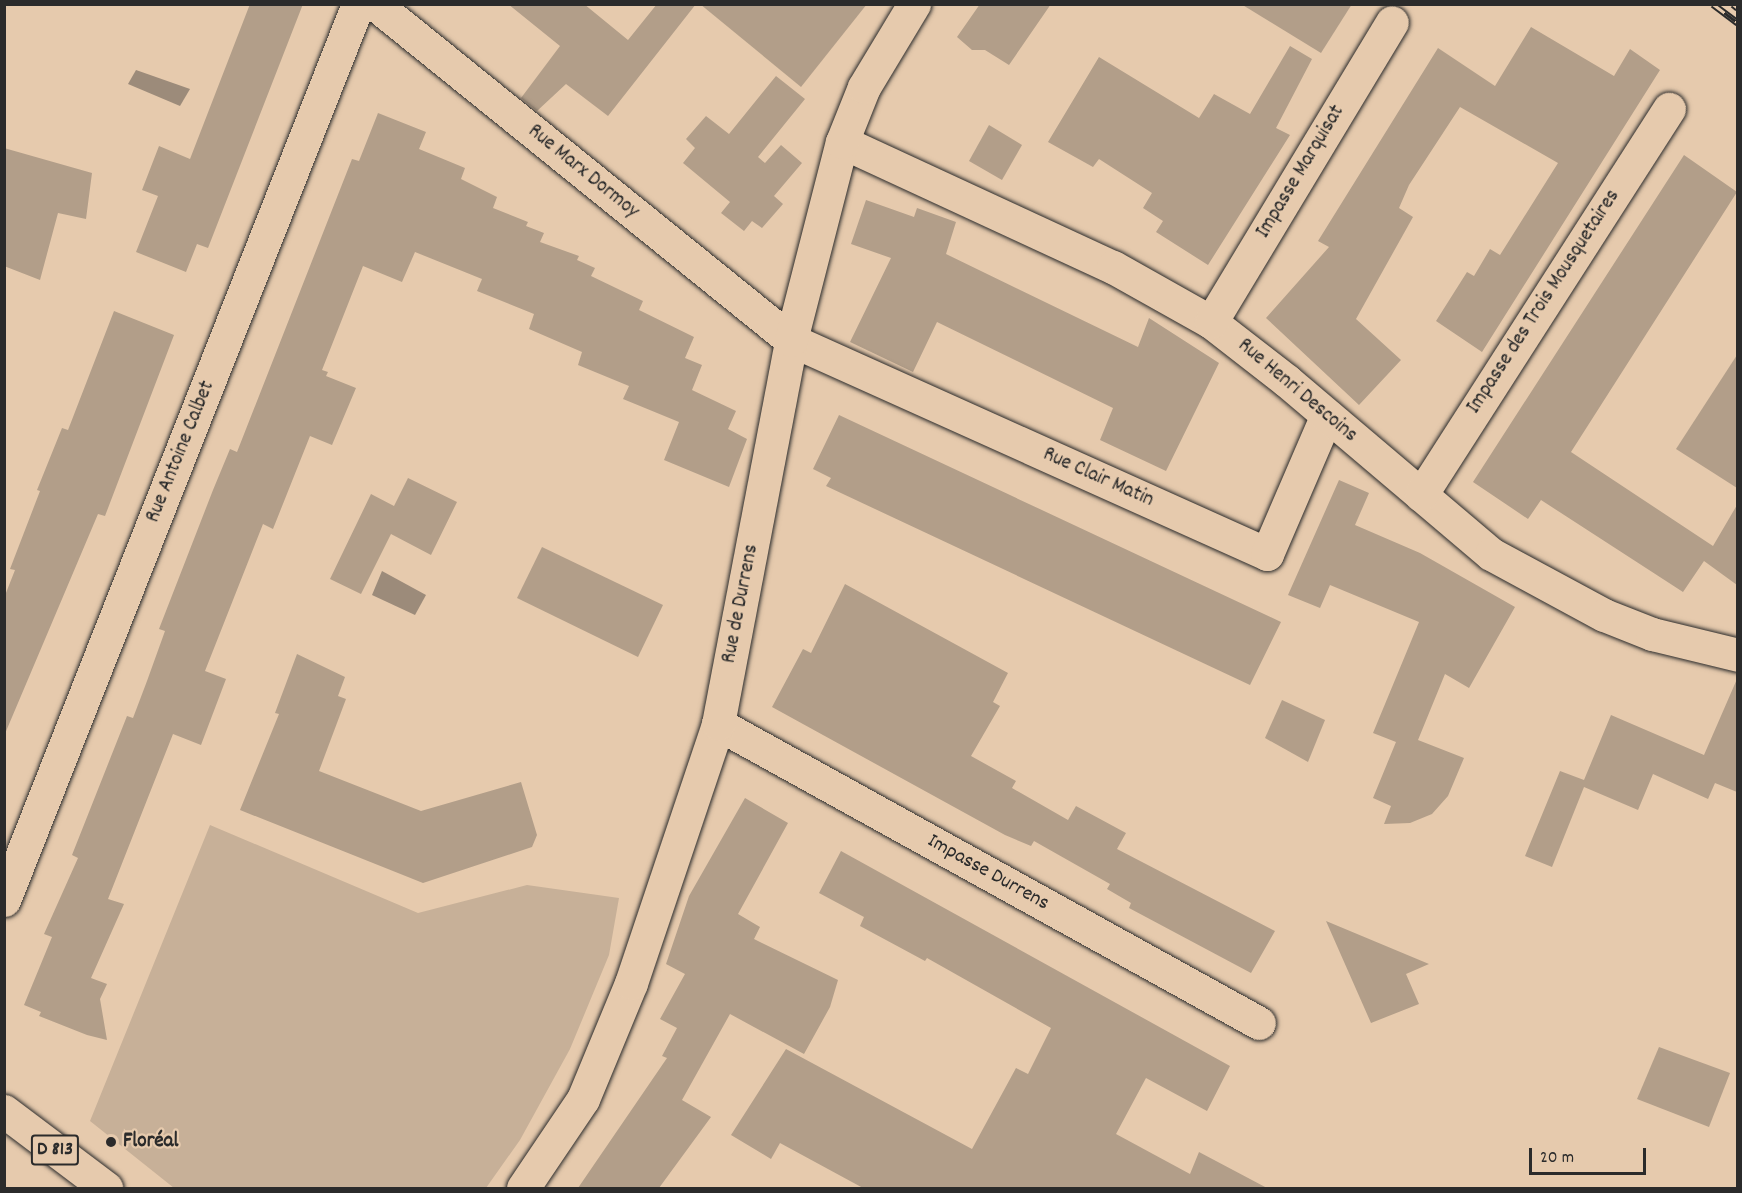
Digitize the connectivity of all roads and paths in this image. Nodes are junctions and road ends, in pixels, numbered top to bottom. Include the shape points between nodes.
1 (358, 4) edge
2 (375, 4) edge
3 (914, 4) edge
4 (1392, 22) dead end
5 (1670, 109) dead end
6 (842, 142) junction
7 (1211, 322) junction
8 (791, 340) junction
9 (1327, 415) junction
10 (1421, 495) junction
11 (1737, 655) edge
12 (718, 724) junction
13 (4, 900) edge
14 (1258, 1023) dead end
15 (4, 1111) edge
16 (106, 1188) edge
17 (523, 1188) edge

1 - 13 street, Rue Antoine Calbet
2 - 8 street, Rue Marx Dormoy
3 - 6 street, Rue de Durrens via 864,87
4 - 7 street, Impasse Marquisat
5 - 10 street, Impasse des Trois Mousquetaires
6 - 7 street, Rue Henri Descoins via 1113,267
6 - 8 street, Rue de Durrens
7 - 9 street, Rue Henri Descoins
8 - 9 street, Rue Clair Matin via 1267,554
8 - 12 street, Rue de Durrens
9 - 10 street, Rue Henri Descoins
10 - 11 street, Rue Henri Descoins via 1491,554 1604,615 1652,634
12 - 14 street, Impasse Durrens
12 - 17 street, Rue de Durrens via 631,983 592,1078 583,1099
15 - 16 street, D 813

